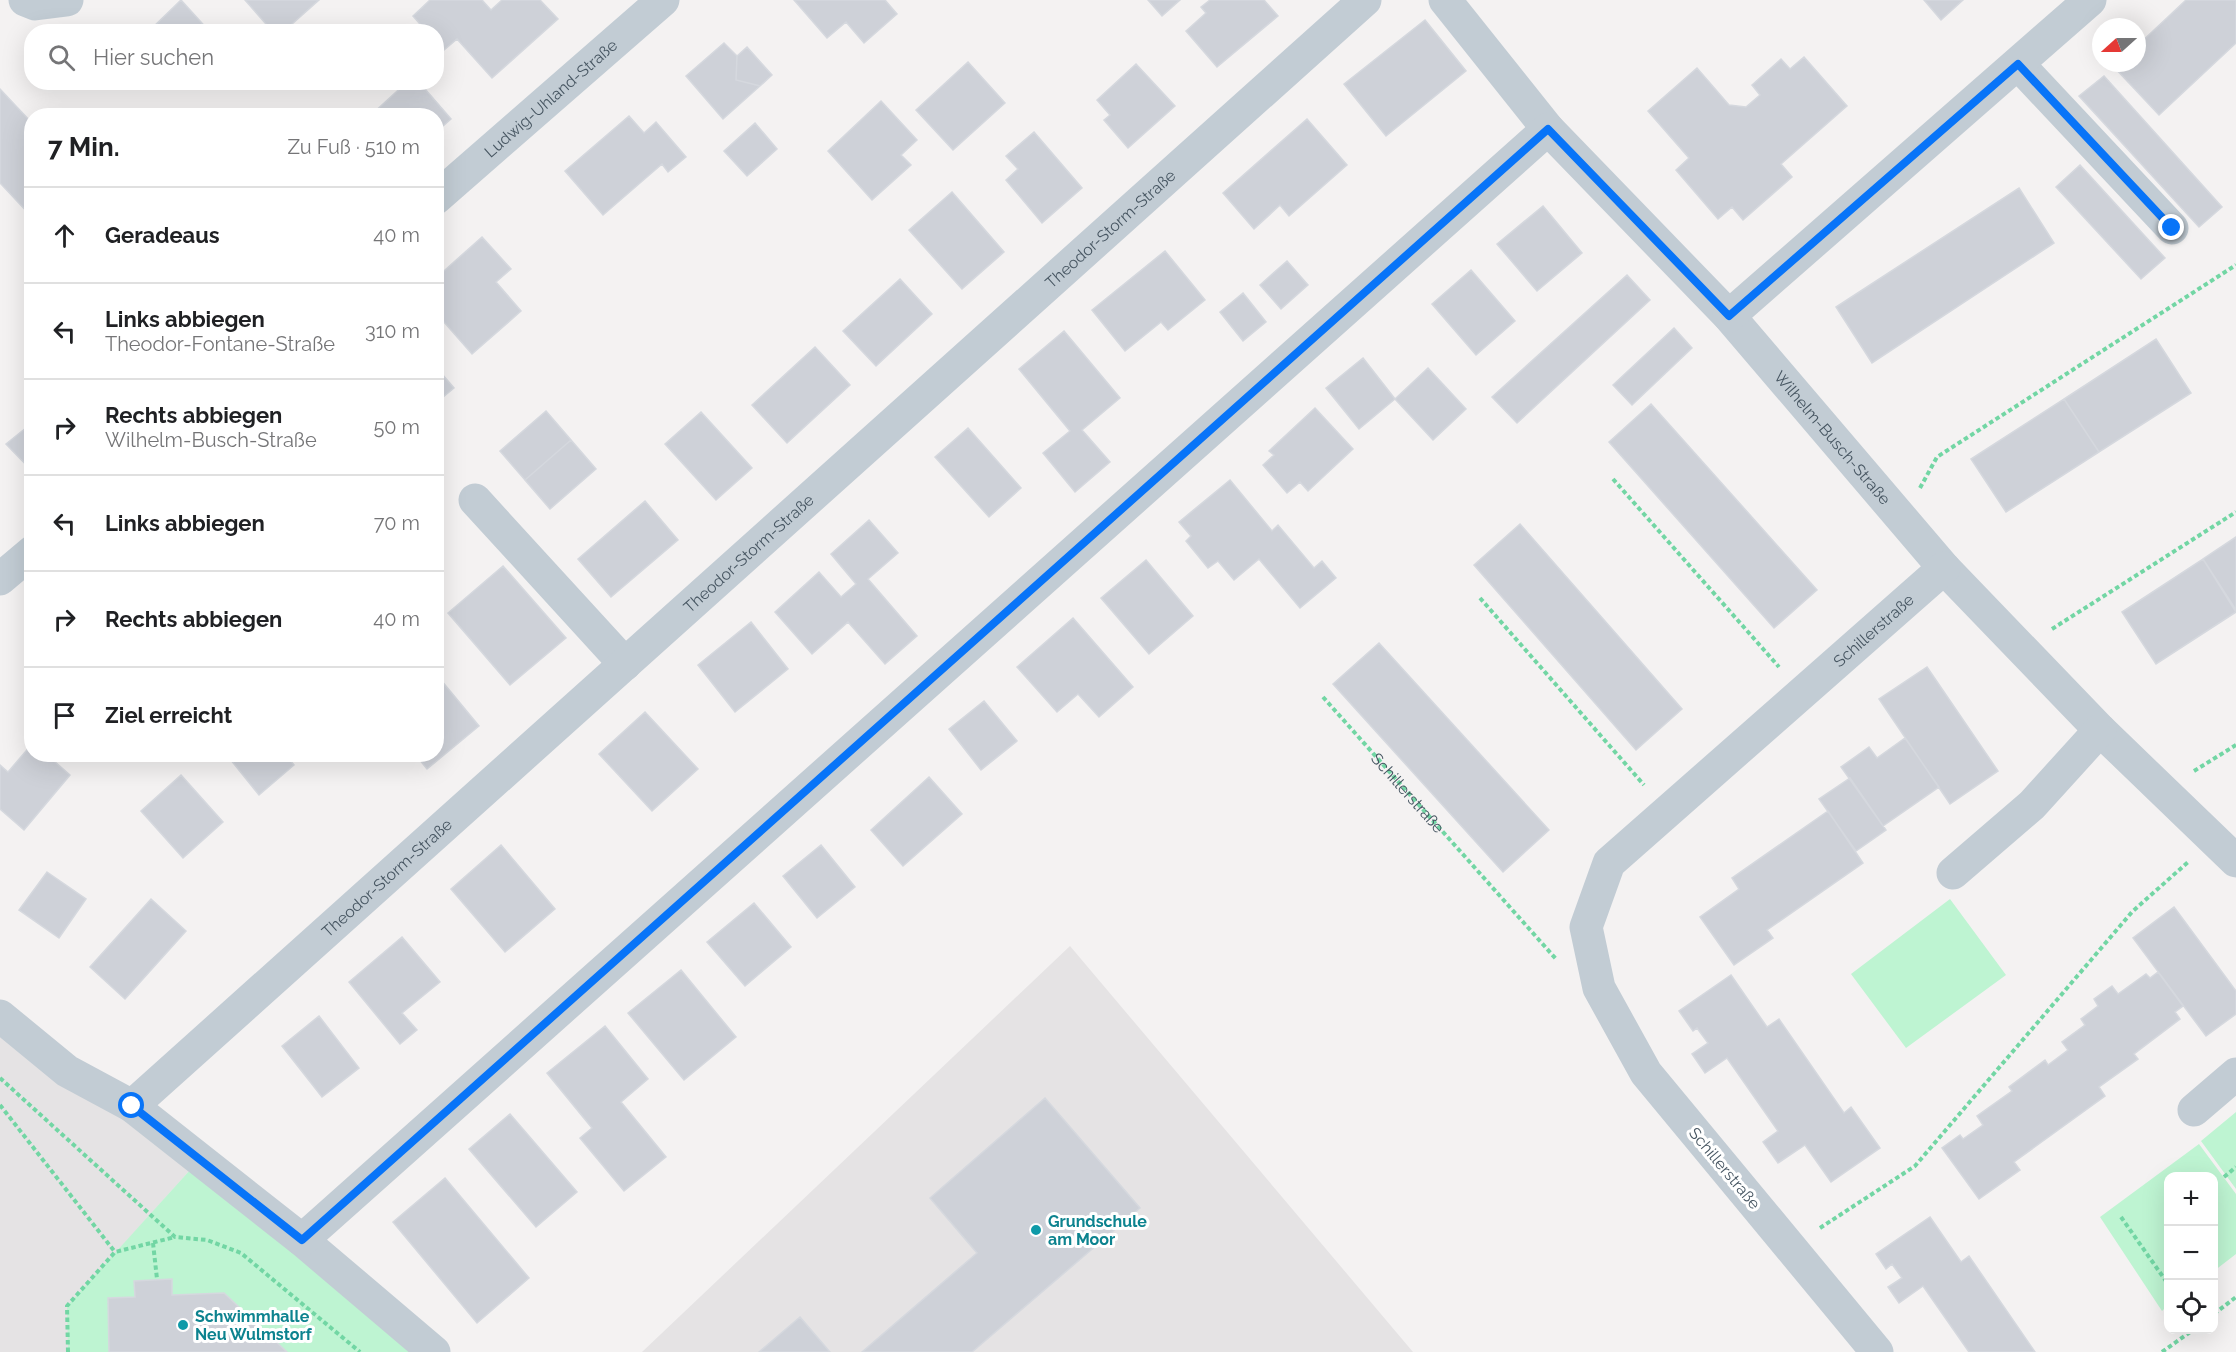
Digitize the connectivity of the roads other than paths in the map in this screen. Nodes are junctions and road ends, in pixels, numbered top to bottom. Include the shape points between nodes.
1 (67, 0) edge
2 (663, 0) edge
3 (1365, 0) edge
4 (1445, 0) edge
5 (2086, 1) edge
6 (30, 2) edge
7 (2018, 64) junction
8 (1548, 129) junction
9 (444, 191) edge
10 (2172, 228) dead end
11 (1729, 316) junction
12 (475, 500) dead end
13 (24, 559) edge
14 (1944, 568) junction
15 (0, 579) edge
16 (625, 664) junction
17 (2100, 730) junction
18 (2225, 850) edge
19 (1953, 873) dead end
20 (0, 1016) edge
21 (2236, 1074) edge
22 (132, 1106) junction
23 (2194, 1110) dead end
24 (302, 1240) junction
25 (435, 1352) edge
26 (1876, 1352) edge

1 - 6 street
2 - 9 street, Ludwig-Uhland-Straße
3 - 16 street, Theodor-Storm-Straße
4 - 8 street, Wilhelm-Busch-Straße
5 - 7 street
7 - 10 street
7 - 11 street
8 - 11 street, Wilhelm-Busch-Straße
8 - 24 street
11 - 14 street, Wilhelm-Busch-Straße
12 - 16 street
13 - 15 street
14 - 17 street, Wilhelm-Busch-Straße
14 - 26 street, Schillerstraße via 1609,863 1586,927 1599,988 1646,1073
16 - 22 street, Theodor-Storm-Straße
17 - 18 street, Wilhelm-Busch-Straße
17 - 19 street via 2032,805
20 - 22 street via 67,1071
21 - 23 street
22 - 24 street
24 - 25 street

